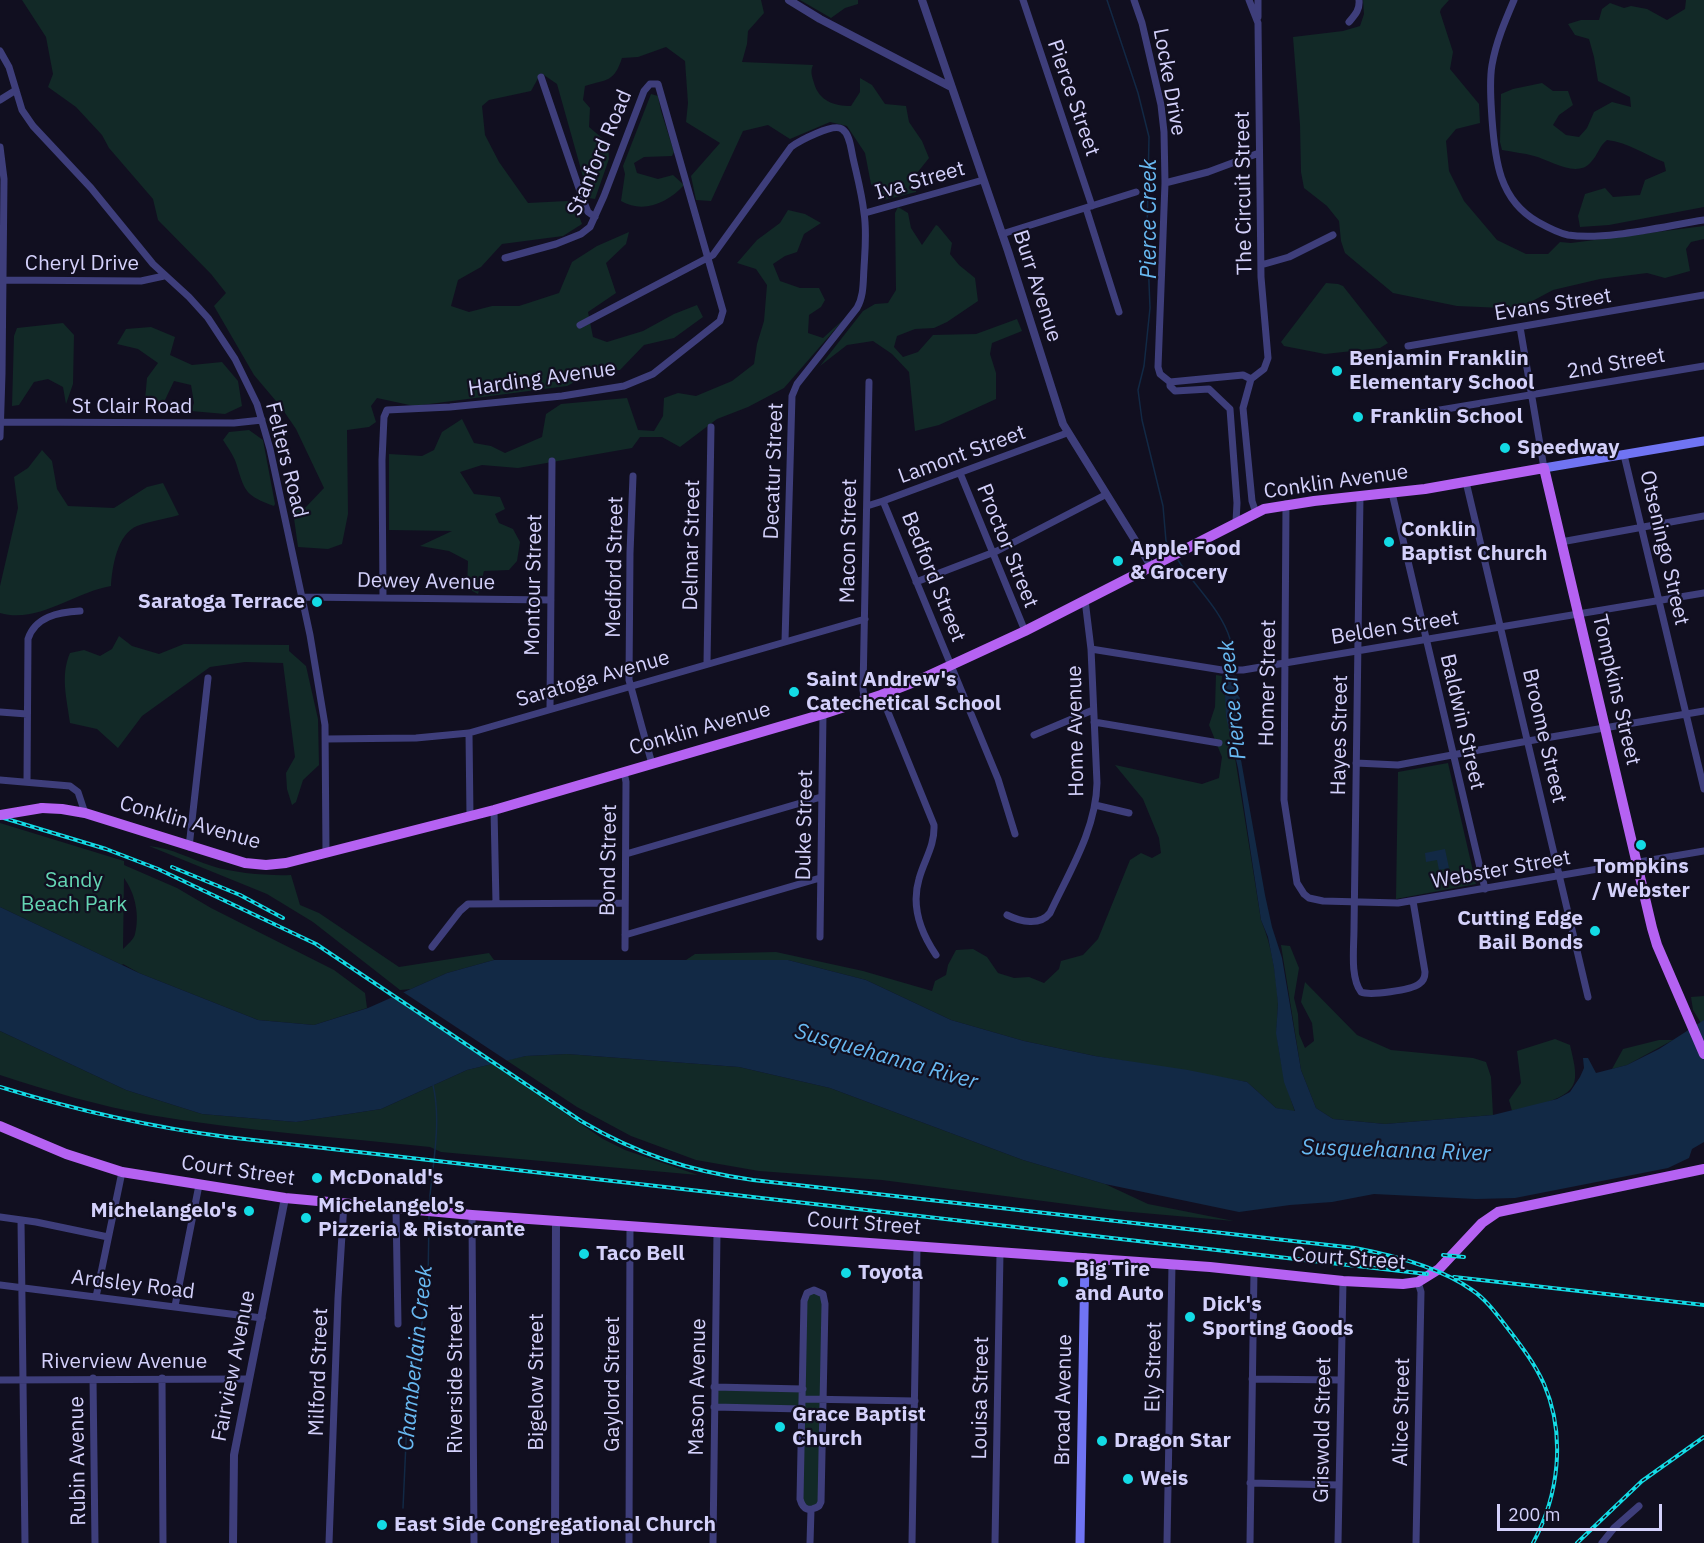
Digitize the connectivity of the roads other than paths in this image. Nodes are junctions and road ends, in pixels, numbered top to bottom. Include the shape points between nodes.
1 (789, 0) edge
2 (922, 0) edge
3 (1023, 0) edge
4 (1134, 0) edge
5 (1249, 0) edge
6 (1258, 0) edge
7 (1359, 0) edge
8 (1514, 0) edge
9 (1349, 22) dead end
10 (1258, 23) junction
11 (0, 51) edge
12 (541, 76) dead end
13 (656, 83) joint
14 (951, 87) junction
15 (16, 90) junction
16 (0, 100) edge
17 (0, 147) edge
18 (1259, 153) junction
19 (983, 180) junction
20 (1166, 183) junction
21 (1136, 192) dead end
22 (1089, 207) junction
23 (864, 213) junction
24 (595, 217) junction
25 (1704, 220) edge
26 (1002, 234) junction
27 (1333, 235) dead end
28 (505, 258) dead end
29 (707, 258) junction
30 (1261, 265) junction
31 (164, 276) junction
32 (1, 280) edge
33 (1704, 296) edge
34 (1119, 312) dead end
35 (580, 325) dead end
36 (1520, 327) junction
37 (1408, 346) dead end
38 (1704, 366) edge
39 (1, 374) edge
40 (1212, 377) junction
41 (1251, 379) junction
42 (868, 382) dead end
43 (1170, 382) junction
44 (1209, 389) junction
45 (1531, 395) junction
46 (1243, 408) junction
47 (1230, 409) junction
48 (1392, 418) dead end
49 (262, 420) junction
50 (2, 422) junction
51 (711, 427) dead end
52 (1067, 433) junction
53 (0, 437) edge
54 (1704, 441) edge
55 (1624, 454) junction
56 (552, 461) dead end
57 (1544, 468) junction
58 (960, 473) junction
59 (633, 476) dead end
60 (1466, 482) junction
61 (1392, 493) junction
62 (1106, 495) junction
63 (1360, 496) junction
64 (883, 501) junction
65 (1286, 504) junction
66 (867, 506) junction
67 (1256, 513) junction
68 (1704, 516) edge
69 (1236, 522) junction
70 (1642, 527) junction
71 (1561, 542) junction
72 (993, 553) junction
73 (1151, 566) junction
74 (916, 582) junction
75 (1704, 593) edge
76 (302, 597) junction
77 (383, 598) junction
78 (550, 600) junction
79 (1085, 600) junction
80 (1659, 600) junction
81 (80, 611) dead end
82 (1578, 614) junction
83 (865, 618) junction
84 (1501, 628) junction
85 (1025, 631) junction
86 (1426, 640) junction
87 (785, 641) junction
88 (1091, 649) junction
89 (1358, 650) junction
90 (1285, 662) junction
91 (707, 663) junction
92 (951, 666) junction
93 (208, 678) dead end
94 (630, 686) junction
95 (882, 695) junction
96 (865, 700) junction
97 (549, 709) junction
98 (1094, 710) junction
99 (1704, 711) edge
100 (0, 712) edge
101 (27, 714) junction
102 (823, 714) junction
103 (1686, 714) junction
104 (1094, 722) junction
105 (1605, 728) junction
106 (469, 733) junction
107 (1034, 735) dead end
108 (326, 739) junction
109 (1528, 741) junction
110 (1219, 743) dead end
111 (1452, 754) junction
112 (1356, 763) junction
113 (652, 764) junction
114 (624, 772) junction
115 (0, 780) edge
116 (27, 782) junction
117 (1704, 789) edge
118 (821, 797) junction
119 (1095, 806) junction
120 (494, 810) junction
121 (86, 813) junction
122 (1129, 813) dead end
123 (0, 815) edge
124 (470, 817) junction
125 (1015, 834) dead end
126 (189, 847) junction
127 (1704, 851) edge
128 (326, 853) junction
129 (626, 854) junction
130 (1637, 863) junction
131 (1560, 876) junction
132 (820, 878) junction
133 (1485, 889) junction
134 (1304, 894) joint
135 (1413, 901) junction
136 (1354, 902) junction
137 (496, 903) junction
138 (625, 903) junction
139 (1007, 915) dead end
140 (625, 935) junction
141 (820, 937) dead end
142 (432, 947) dead end
143 (625, 948) dead end
144 (936, 955) dead end
145 (1588, 997) dead end
146 (1704, 1054) edge
147 (0, 1126) edge
148 (1704, 1169) edge
149 (122, 1172) junction
150 (199, 1185) junction
151 (285, 1198) junction
152 (344, 1203) junction
153 (396, 1208) junction
154 (472, 1215) junction
155 (0, 1217) edge
156 (21, 1220) junction
157 (556, 1221) junction
158 (630, 1226) junction
159 (717, 1233) junction
160 (108, 1237) junction
161 (917, 1247) junction
162 (1000, 1253) junction
163 (1085, 1258) junction
164 (1172, 1264) junction
165 (1254, 1271) junction
166 (1343, 1281) junction
167 (1418, 1282) junction
168 (0, 1285) edge
169 (22, 1288) junction
170 (96, 1297) junction
171 (175, 1306) junction
172 (262, 1318) junction
173 (398, 1324) dead end
174 (93, 1378) junction
175 (162, 1378) junction
176 (249, 1378) junction
177 (24, 1379) junction
178 (1252, 1379) junction
179 (0, 1380) edge
180 (1340, 1380) junction
181 (714, 1388) junction
182 (803, 1389) junction
183 (802, 1399) junction
184 (824, 1399) junction
185 (915, 1401) junction
186 (714, 1407) junction
187 (802, 1409) junction
188 (1250, 1483) junction
189 (1339, 1485) junction
190 (1639, 1506) dead end
191 (811, 1510) junction
192 (25, 1543) edge
193 (95, 1543) edge
194 (163, 1543) edge
195 (233, 1543) edge
196 (329, 1543) edge
197 (474, 1543) edge
198 (555, 1543) edge
199 (629, 1543) edge
200 (712, 1543) edge
201 (810, 1543) edge
202 (912, 1543) edge
203 (995, 1543) edge
204 (1080, 1543) edge
205 (1167, 1543) edge
206 (1250, 1543) edge
207 (1338, 1543) edge
208 (1416, 1543) edge
209 (1602, 1543) edge

1 - 14 street
2 - 14 street, Burr Avenue
3 - 22 street, Pierce Street
4 - 20 street, Locke Drive via 1161,105
5 - 10 street, The Circuit Street
6 - 10 street
7 - 9 street via 1360,6
8 - 25 street via 1491,67 1491,101 1501,180 1516,204 1531,218 1565,234 1594,237
10 - 18 street, The Circuit Street
11 - 15 street, Felters Road
12 - 24 street via 582,197 588,212
13 - 24 street, Stanford Road via 644,91
13 - 29 street, Harding Avenue
14 - 19 street, Burr Avenue
15 - 16 street
15 - 31 street, Felters Road via 22,110 33,126
17 - 32 street
18 - 20 street
18 - 30 street, The Circuit Street
19 - 23 street, Iva Street
19 - 26 street, Burr Avenue
20 - 43 street, Locke Drive via 1158,367
21 - 22 street
22 - 26 street
22 - 34 street, Pierce Street
23 - 29 street, Decatur Street via 847,134 841,128 832,128 791,147 722,245
23 - 87 street, Decatur Street via 861,301 797,384 792,396
24 - 28 street, Stanford Road via 581,234
26 - 52 street, Burr Avenue
27 - 30 street via 1289,258
29 - 35 street, Decatur Street
29 - 77 street, Harding Avenue via 723,315 715,326 653,374 617,387 562,396 387,410 382,460
30 - 41 street, The Circuit Street via 1268,358 1264,369
31 - 32 street, Cheryl Drive via 141,281
31 - 49 street, Felters Road via 189,297 216,329 245,379
32 - 39 street
33 - 36 street, Evans Street
36 - 37 street, Evans Street
36 - 45 street, Tompkins Street
38 - 45 street, 2nd Street
39 - 50 street
40 - 41 street via 1244,375
40 - 43 street
40 - 44 street
41 - 46 street
42 - 66 street, Macon Street
43 - 44 street via 1175,391
44 - 47 street
45 - 48 street, 2nd Street
45 - 57 street, Tompkins Street
46 - 47 street
46 - 67 street
47 - 69 street
49 - 50 street, St Clair Road
49 - 76 street, Felters Road
50 - 53 street
51 - 91 street, Delmar Street
52 - 58 street, Lamont Street
52 - 62 street, Burr Avenue
54 - 55 main road, Conklin Avenue
55 - 57 main road, Conklin Avenue
55 - 70 street, Otseningo Street
56 - 78 street, Montour Street
57 - 60 main road, Conklin Avenue
57 - 71 main road, Tompkins Street
58 - 64 street, Lamont Street
58 - 72 street, Proctor Street
59 - 94 street, Medford Street
60 - 61 main road, Conklin Avenue
60 - 84 street, Broome Street
61 - 63 main road, Conklin Avenue
61 - 86 street, Baldwin Street
62 - 72 street
62 - 73 street, Burr Avenue
63 - 65 main road, Conklin Avenue
63 - 89 street, Hayes Street
64 - 66 street, Lamont Street
64 - 74 street, Bedford Street
65 - 67 main road, Conklin Avenue
65 - 90 street, Homer Street
66 - 83 street, Macon Street
67 - 69 main road, Conklin Avenue
68 - 70 street
69 - 73 main road, Conklin Avenue
70 - 71 street
70 - 80 street, Otseningo Street
71 - 82 main road, Tompkins Street
72 - 74 street
72 - 85 street, Proctor Street
73 - 79 main road, Conklin Avenue
74 - 92 street, Bedford Street
75 - 80 street, Belden Street
76 - 77 street, Dewey Avenue
76 - 108 street, Felters Road
77 - 78 street, Dewey Avenue
78 - 97 street, Montour Street
79 - 85 main road, Conklin Avenue
79 - 88 street, Home Avenue
80 - 82 street, Belden Street
80 - 103 street, Otseningo Street
81 - 101 street via 44,618 31,629 27,647
82 - 84 street, Belden Street
82 - 105 main road, Tompkins Street
83 - 87 street, Saratoga Avenue
83 - 96 street, Macon Street
84 - 86 street, Belden Street
84 - 109 street, Broome Street
85 - 92 main road, Conklin Avenue
86 - 89 street, Belden Street
86 - 111 street, Baldwin Street
87 - 91 street, Saratoga Avenue
88 - 90 street, Belden Street via 1222,670
88 - 98 street, Home Avenue
89 - 90 street, Belden Street
89 - 112 street, Hayes Street
90 - 134 street, Homer Street via 1284,800 1297,883
91 - 94 street, Saratoga Avenue
92 - 95 main road, Conklin Avenue
92 - 125 street, Bedford Street via 1001,786
93 - 126 street
94 - 97 street, Saratoga Avenue
94 - 113 street, Medford Street
95 - 96 main road, Conklin Avenue
95 - 144 street via 934,825 933,845 919,879 916,908 924,936
96 - 102 main road, Conklin Avenue
97 - 106 street, Saratoga Avenue
98 - 104 street, Home Avenue
98 - 107 street
99 - 103 street
100 - 101 street
101 - 116 street
102 - 113 main road, Conklin Avenue
102 - 118 street, Duke Street
103 - 105 street
103 - 117 street, Otseningo Street
104 - 110 street
104 - 119 street, Home Avenue
105 - 109 street
105 - 130 main road, Tompkins Street
106 - 108 street, Saratoga Avenue
106 - 124 street
108 - 128 street, Felters Road
109 - 111 street
109 - 131 street, Broome Street
111 - 112 street via 1394,766
111 - 133 street, Baldwin Street
112 - 136 street, Hayes Street
113 - 114 main road, Conklin Avenue
114 - 120 main road, Conklin Avenue
114 - 129 street, Bond Street
115 - 116 street
116 - 121 street via 70,786 78,792
118 - 129 street
118 - 132 street, Duke Street
119 - 122 street
119 - 139 street, Home Avenue via 1081,848 1050,913 1035,921
120 - 124 main road, Conklin Avenue
120 - 137 street
121 - 123 main road, Conklin Avenue, bridge via 42,808
121 - 126 main road, Conklin Avenue
124 - 128 main road, Conklin Avenue
126 - 128 main road, Conklin Avenue via 258,865
127 - 130 street, Webster Street
129 - 138 street, Bond Street
130 - 131 street, Webster Street
130 - 146 main road, Tompkins Street via 1657,945
131 - 133 street, Webster Street
131 - 145 street, Broome Street
132 - 140 street
132 - 141 street, Duke Street
133 - 135 street, Webster Street
134 - 136 street, Webster Street via 1323,901
135 - 136 street, Webster Street
135 - 136 street, Hayes Street via 1424,978 1416,986 1365,994 1355,977
137 - 138 street
137 - 142 street via 468,904
138 - 140 street, Bond Street
140 - 143 street, Bond Street
147 - 149 main road, Court Street
148 - 167 main road, Court Street via 1498,1212 1482,1223 1439,1269
149 - 150 main road, Court Street
149 - 160 street
150 - 151 main road, Court Street
150 - 171 street
151 - 152 main road, Court Street
151 - 172 street, Fairview Avenue
152 - 153 main road, Court Street
152 - 196 street, Milford Street
153 - 154 main road, Court Street
153 - 173 street
154 - 157 main road, Court Street
154 - 197 street, Riverside Street
155 - 156 street
156 - 160 street
156 - 169 street
157 - 158 main road, Court Street
157 - 198 street, Bigelow Street
158 - 159 main road, Court Street
158 - 199 street, Gaylord Street
159 - 161 main road, Court Street
159 - 181 street, Mason Avenue
160 - 170 street
161 - 162 main road, Court Street
161 - 185 street
162 - 163 main road, Court Street
162 - 203 street, Louisa Street
163 - 164 main road, Court Street
163 - 204 main road, Broad Avenue
164 - 165 main road, Court Street
164 - 205 street, Ely Street
165 - 166 main road, Court Street
165 - 178 street
166 - 167 main road, Court Street
166 - 180 street, Griswold Street
167 - 208 street, Alice Street via 1421,1292
168 - 169 street, Ardsley Road
169 - 170 street, Ardsley Road
169 - 177 street
170 - 171 street, Ardsley Road
171 - 172 street, Ardsley Road
172 - 176 street, Fairview Avenue
174 - 175 street, Riverview Avenue
174 - 177 street, Riverview Avenue
174 - 193 street, Rubin Avenue
175 - 176 street, Riverview Avenue
175 - 194 street
176 - 195 street, Fairview Avenue via 234,1455
177 - 179 street, Riverview Avenue
177 - 192 street
178 - 180 street
178 - 188 street
180 - 189 street, Griswold Street
181 - 182 street
181 - 186 street, Mason Avenue
182 - 183 street
182 - 184 street via 804,1301 807,1293 818,1290 824,1295 825,1304
183 - 184 street
183 - 187 street
184 - 185 street
184 - 191 street via 821,1502
185 - 202 street
186 - 187 street
186 - 200 street, Mason Avenue
187 - 191 street via 800,1499 802,1506
188 - 189 street
188 - 206 street
189 - 207 street, Griswold Street
190 - 209 street
191 - 201 street

